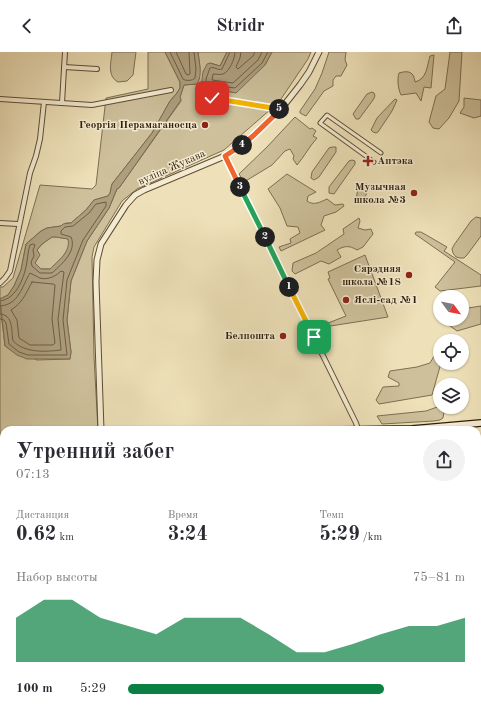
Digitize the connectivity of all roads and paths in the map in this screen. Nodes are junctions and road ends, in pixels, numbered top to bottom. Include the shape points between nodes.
1 (65, 52) edge
2 (319, 52) edge
3 (64, 67) junction
4 (97, 69) dead end
5 (171, 90) dead end
6 (198, 95) dead end
7 (0, 99) edge
8 (44, 102) junction
9 (62, 103) junction
10 (281, 109) junction
11 (380, 153) dead end
12 (225, 156) junction
13 (374, 162) dead end
14 (0, 223) edge
15 (18, 224) junction
16 (0, 283) edge
17 (481, 423) edge
18 (101, 426) edge
19 (357, 426) edge
20 (446, 426) edge

1 - 3 street
2 - 10 street, вуліца Жукава via 309,72
3 - 4 street
3 - 9 street
5 - 9 street via 92,105
6 - 10 street
7 - 8 street
8 - 9 street
8 - 15 street via 40,139
10 - 12 street, вуліца Жукава via 253,136
11 - 13 street via 327,115 320,123
12 - 18 street, вуліца Жукава via 135,195 101,244 96,282
12 - 19 street
14 - 15 street
15 - 16 street via 10,271
17 - 20 main road

